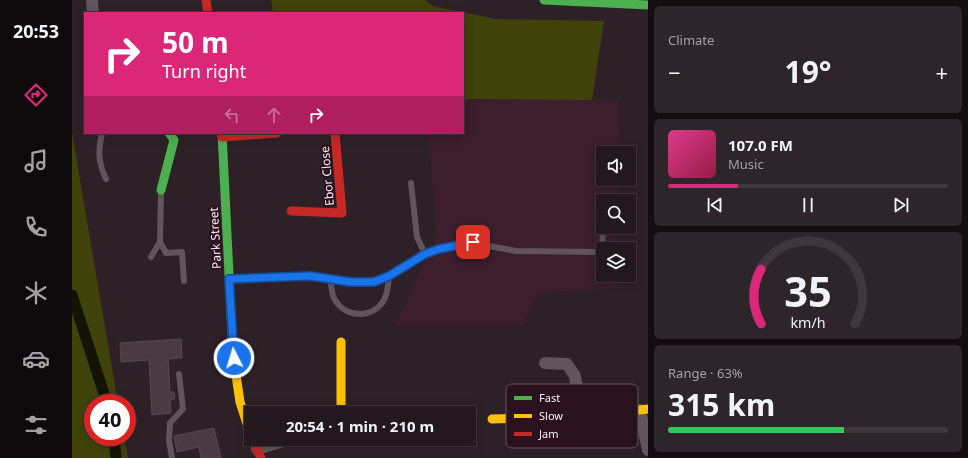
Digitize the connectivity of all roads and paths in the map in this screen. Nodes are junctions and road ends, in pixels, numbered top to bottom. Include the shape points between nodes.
1 (92, 0) edge
2 (206, 0) edge
3 (544, 0) edge
4 (648, 5) edge
5 (93, 12) edge
6 (208, 12) edge
7 (102, 134) edge
8 (170, 134) edge
9 (250, 134) edge
10 (335, 134) edge
11 (222, 135) edge
12 (106, 178) dead end
13 (411, 183) dead end
14 (160, 190) joint
15 (291, 211) dead end
16 (603, 234) edge
17 (160, 242) junction
18 (425, 254) junction
19 (151, 257) dead end
20 (389, 276) junction
21 (229, 279) junction
22 (330, 279) junction
23 (184, 281) dead end
24 (341, 342) dead end
25 (545, 363) dead end
26 (179, 374) dead end
27 (576, 384) edge
28 (341, 406) edge
29 (644, 409) edge
30 (244, 418) edge
31 (492, 419) dead end
32 (506, 419) edge
33 (267, 446) edge
34 (257, 449) edge
35 (648, 450) edge
36 (172, 458) edge

1 - 5 street
2 - 6 street
3 - 4 street
7 - 12 lane via 100,166
8 - 14 street via 174,140
9 - 11 street
10 - 15 street, Ebor Close via 342,213
11 - 21 street, Park Street
13 - 18 lane via 417,237
14 - 17 lane
16 - 18 lane via 602,252 516,251 473,242
17 - 19 lane
17 - 23 lane via 166,253 182,252
18 - 20 lane
20 - 22 lane via 365,283
20 - 22 lane via 384,301 372,311 359,315 346,311 336,301
21 - 22 lane via 310,276
21 - 30 street, Park Street via 235,374
24 - 28 street
25 - 27 street via 567,364 575,376
26 - 36 lane via 183,409 170,422 169,441
29 - 35 street
31 - 32 street
33 - 34 street

